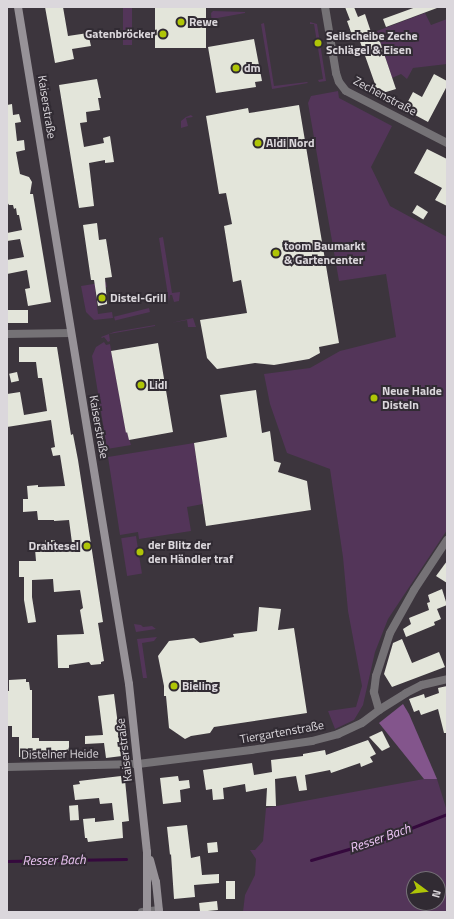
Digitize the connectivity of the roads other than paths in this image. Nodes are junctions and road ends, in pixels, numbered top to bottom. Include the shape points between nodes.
1 (18, 7) edge
2 (325, 7) edge
3 (447, 143) edge
4 (71, 333) junction
5 (7, 334) edge
6 (447, 540) edge
7 (447, 679) edge
8 (379, 710) junction
9 (138, 764) junction
10 (7, 767) edge
11 (147, 852) junction
12 (159, 911) edge
13 (146, 912) edge

1 - 4 main road, Kaiserstraße
2 - 3 street, Zechenstraße via 336,72 339,82 346,91
4 - 5 street
4 - 9 main road, Kaiserstraße via 129,684
6 - 8 street via 414,590 390,633 376,676 374,692
7 - 8 street, Tiergartenstraße via 406,693
8 - 9 street, Tiergartenstraße via 362,723 312,741
9 - 10 street, Distelner Heide
9 - 11 main road, Kaiserstraße
11 - 12 main road via 156,882
11 - 13 main road
12 - 13 street

